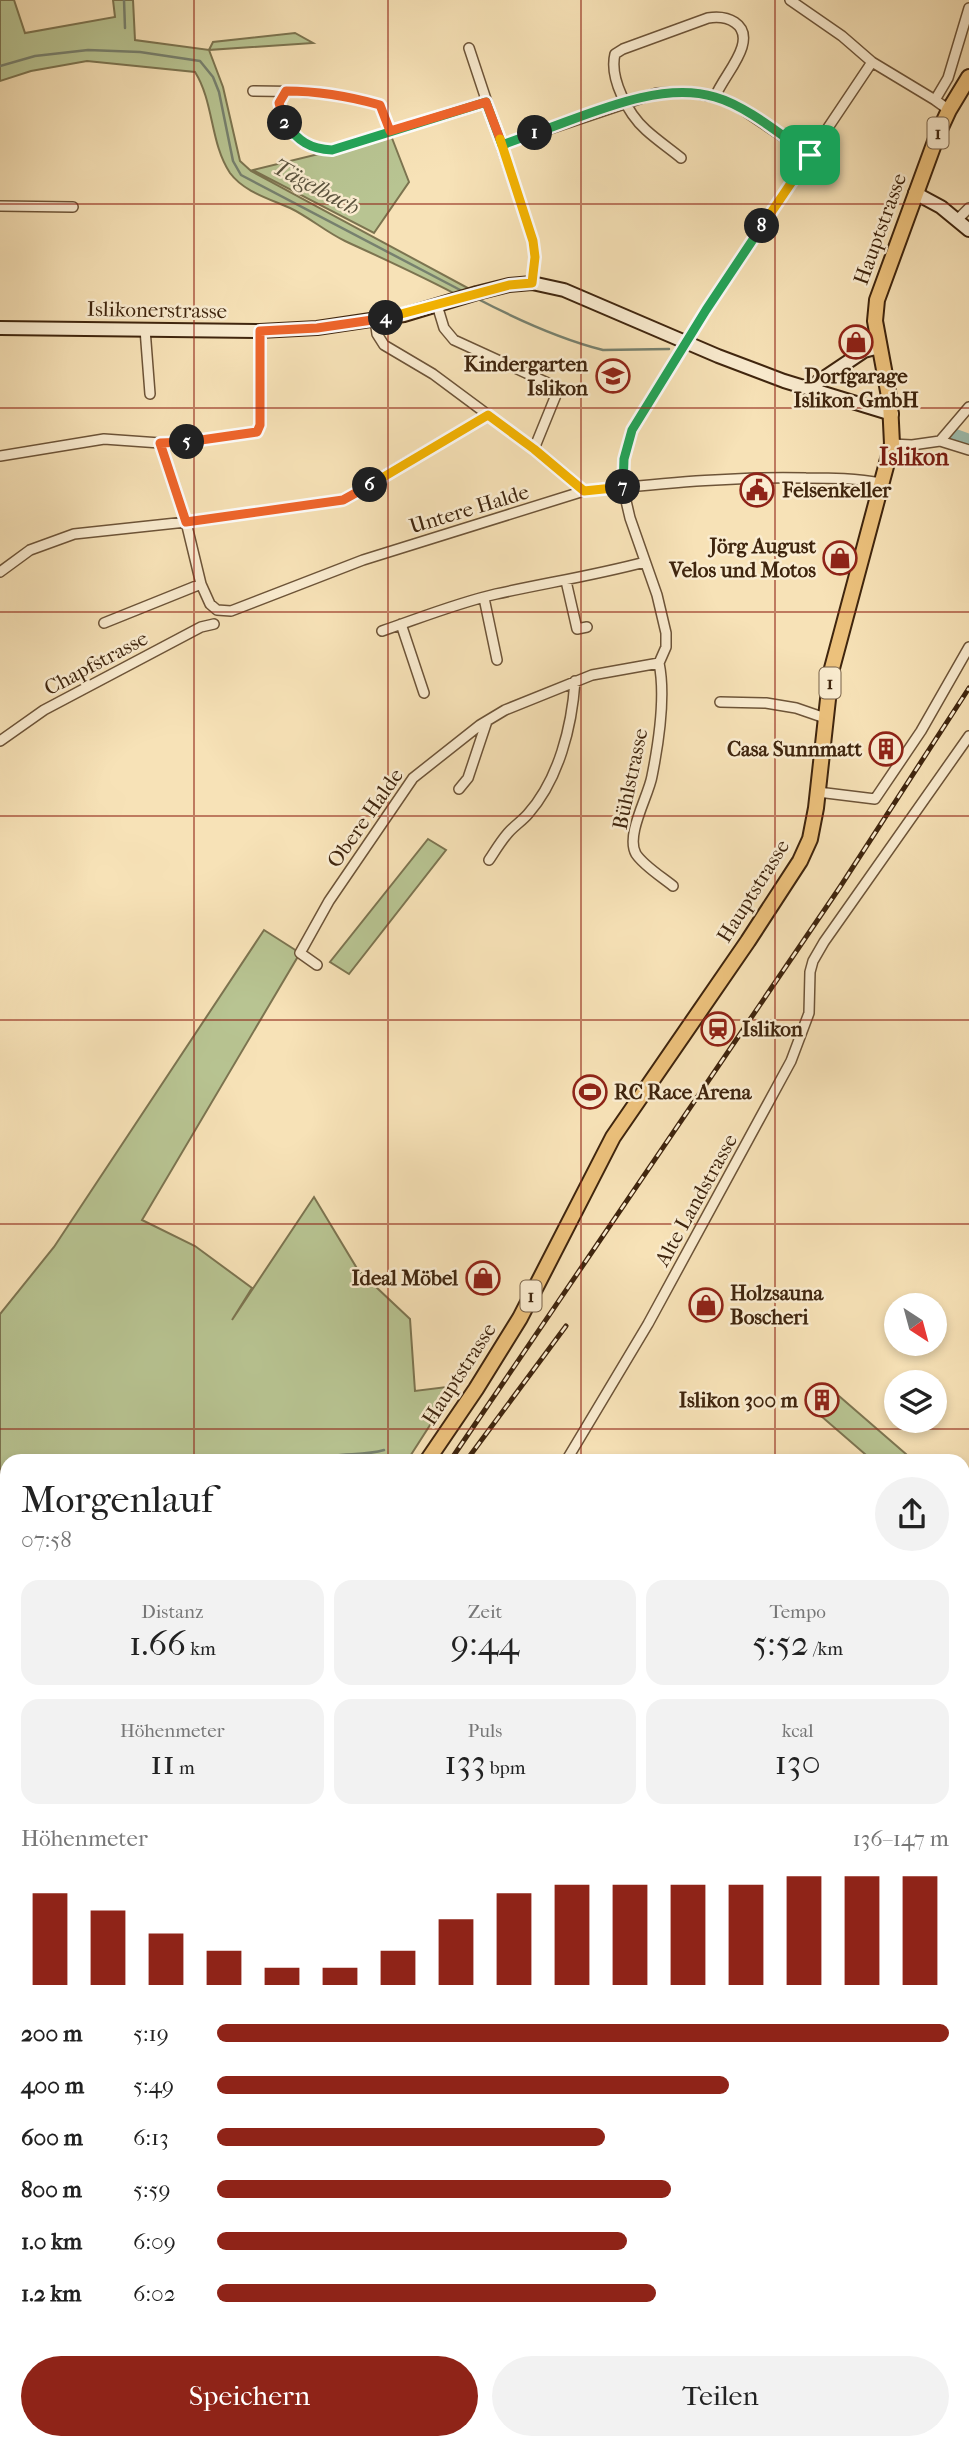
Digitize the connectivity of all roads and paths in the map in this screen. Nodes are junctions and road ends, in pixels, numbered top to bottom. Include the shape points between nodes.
1 (790, 0) edge
2 (969, 8) edge
3 (469, 48) dead end
4 (872, 62) junction
5 (969, 77) edge
6 (253, 91) dead end
7 (286, 91) junction
8 (715, 97) junction
9 (935, 100) junction
10 (486, 102) junction
11 (626, 103) junction
12 (949, 110) junction
13 (390, 131) junction
14 (502, 145) junction
15 (810, 155) junction
16 (681, 158) dead end
17 (915, 193) junction
18 (0, 206) edge
19 (73, 206) dead end
20 (969, 208) edge
21 (957, 220) junction
22 (969, 230) edge
23 (532, 283) junction
24 (437, 305) junction
25 (375, 320) junction
26 (0, 328) edge
27 (145, 329) junction
28 (260, 331) junction
29 (687, 342) junction
30 (879, 347) junction
31 (809, 388) junction
32 (149, 394) dead end
33 (969, 407) edge
34 (892, 414) junction
35 (488, 415) junction
36 (940, 440) junction
37 (160, 443) junction
38 (892, 444) junction
39 (534, 449) junction
40 (969, 450) edge
41 (0, 456) edge
42 (881, 483) junction
43 (623, 488) junction
44 (584, 491) junction
45 (186, 522) junction
46 (645, 562) junction
47 (0, 572) edge
48 (566, 581) junction
49 (201, 584) junction
50 (484, 598) junction
51 (104, 622) dead end
52 (214, 624) dead end
53 (401, 624) junction
54 (587, 627) dead end
55 (382, 631) dead end
56 (969, 647) edge
57 (497, 660) dead end
58 (659, 663) junction
59 (575, 681) junction
60 (424, 692) dead end
61 (720, 702) dead end
62 (825, 718) junction
63 (487, 721) junction
64 (969, 736) edge
65 (0, 741) edge
66 (459, 789) dead end
67 (818, 792) junction
68 (489, 860) dead end
69 (673, 886) dead end
70 (317, 965) dead end
71 (432, 1454) edge
72 (570, 1454) edge

1 - 4 street
2 - 9 street via 948,78
3 - 10 street
4 - 9 street
4 - 15 street
5 - 12 main road, Hauptstrasse / 1
6 - 7 street
7 - 13 street via 312,91 380,105
7 - 13 street via 279,103 283,121 303,143 316,149 332,150
8 - 11 street via 657,93
8 - 11 street via 742,48 743,37 740,26 721,16 615,54 612,64
8 - 15 street via 737,106
9 - 12 street
10 - 13 street
10 - 14 street
11 - 14 street
11 - 16 street via 643,128
12 - 17 main road, Hauptstrasse / 1
14 - 23 street via 533,241
15 - 29 street
17 - 21 street
17 - 30 main road, Hauptstrasse / 1 via 877,300 874,321
18 - 19 street
20 - 21 street
21 - 22 street
23 - 24 street, Islikonerstrasse
23 - 29 street via 564,290
24 - 25 street, Islikonerstrasse
24 - 39 street via 444,328 454,340 550,384 556,395
25 - 28 street, Islikonerstrasse
25 - 35 street via 384,345 426,369
26 - 27 street, Islikonerstrasse
27 - 28 street, Islikonerstrasse
27 - 32 street
28 - 37 street via 257,432
29 - 31 street
29 - 43 street via 632,430
30 - 31 street
30 - 34 main road, Hauptstrasse / 1
31 - 34 street
33 - 36 street
34 - 38 main road, Hauptstrasse / 1
35 - 39 street
35 - 45 street via 343,500
36 - 38 street
36 - 40 street
37 - 41 street via 104,439
37 - 45 street
38 - 42 main road, Hauptstrasse / 1
39 - 44 street
42 - 43 street, Untere Halde via 792,478 695,480
42 - 62 main road, Hauptstrasse / 1 via 838,644
43 - 44 street, Untere Halde
43 - 46 street
44 - 49 street, Untere Halde via 363,560 231,611 210,604
45 - 47 street via 74,534 30,550
45 - 49 street
46 - 48 street
46 - 58 street via 666,633
48 - 50 street
48 - 54 street via 577,629
49 - 51 street
50 - 53 street
50 - 57 street
52 - 65 street, Chapfstrasse via 44,710
53 - 55 street
53 - 60 street
56 - 67 street via 875,799
58 - 59 street, Obere Halde
58 - 69 street, Bühlstrasse via 659,727 652,778 633,846 637,855
59 - 63 street, Obere Halde
59 - 68 street via 566,738 548,784
61 - 62 street via 768,703
62 - 67 main road, Hauptstrasse / 1
63 - 66 street via 468,778
63 - 70 street, Obere Halde via 413,778 378,828 300,953
64 - 72 street, Alte Landstrasse via 813,961 809,1013 791,1061 648,1324
67 - 71 main road, Hauptstrasse / 1 via 814,824 800,861 613,1137 539,1283

